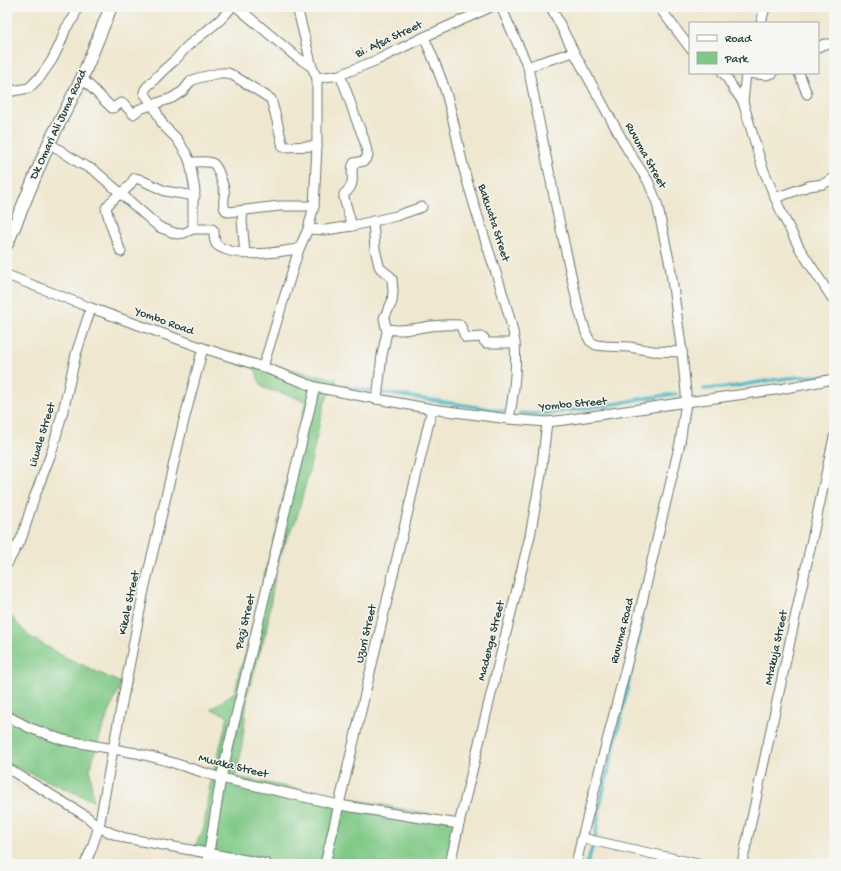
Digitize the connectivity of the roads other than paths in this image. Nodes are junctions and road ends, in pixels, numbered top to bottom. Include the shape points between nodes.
1 (77, 7) edge
2 (111, 7) edge
3 (231, 7) edge
4 (237, 7) edge
5 (297, 7) edge
6 (491, 7) edge
7 (501, 7) edge
8 (551, 7) edge
9 (659, 7) edge
10 (765, 7) edge
11 (761, 22) edge
12 (424, 37) junction
13 (834, 44) edge
14 (819, 46) edge
15 (689, 47) edge
16 (574, 52) junction
17 (312, 67) junction
18 (528, 67) junction
19 (724, 74) edge
20 (746, 74) edge
21 (756, 74) edge
22 (770, 74) edge
23 (799, 74) edge
24 (340, 75) junction
25 (82, 78) junction
26 (317, 78) junction
27 (7, 92) edge
28 (807, 94) dead end
29 (743, 102) junction
30 (153, 105) junction
31 (49, 143) junction
32 (317, 146) junction
33 (190, 162) junction
34 (834, 178) edge
35 (121, 193) junction
36 (195, 196) junction
37 (775, 198) junction
38 (314, 206) junction
39 (422, 207) dead end
40 (243, 211) junction
41 (373, 221) junction
42 (352, 226) junction
43 (193, 229) junction
44 (308, 229) junction
45 (7, 244) edge
46 (299, 249) junction
47 (121, 252) dead end
48 (245, 254) junction
49 (7, 275) edge
50 (834, 300) edge
51 (91, 308) junction
52 (387, 329) junction
53 (515, 343) junction
54 (203, 348) junction
55 (682, 352) junction
56 (263, 367) junction
57 (834, 379) edge
58 (315, 387) junction
59 (377, 400) junction
60 (686, 402) junction
61 (432, 409) junction
62 (509, 419) junction
63 (547, 422) junction
64 (834, 437) edge
65 (7, 564) edge
66 (7, 716) edge
67 (113, 749) junction
68 (7, 769) edge
69 (221, 778) junction
70 (339, 805) junction
71 (459, 824) junction
72 (99, 827) junction
73 (582, 838) junction
74 (208, 853) junction
75 (84, 864) edge
76 (207, 864) edge
77 (267, 864) edge
78 (325, 864) edge
79 (450, 864) edge
80 (576, 864) edge
81 (698, 864) edge
82 (742, 864) edge

1 - 27 street via 52,60 35,82 28,88
2 - 25 street, Dk Omari Ali Juma Road
3 - 30 street via 144,89
4 - 17 street
5 - 17 street
6 - 12 street, Bi. Afsa Street
7 - 18 street
8 - 16 street, Ruvuma Street
9 - 15 street
10 - 11 street
12 - 24 street, Bi. Afsa Street
12 - 53 street, Bakwata Street via 446,94 468,185
13 - 14 street
16 - 18 street
16 - 55 street, Ruvuma Street via 629,152 648,181 657,203 670,265
17 - 26 street
18 - 55 street via 578,306 590,341 596,345
19 - 29 street
20 - 29 street
21 - 22 street
23 - 28 street
24 - 26 street, Bi. Afsa Street
24 - 42 street via 368,156 364,161 352,166 352,186 344,194
25 - 30 street via 112,108 121,103 132,114
25 - 31 street, Dk Omari Ali Juma Road
26 - 32 street
29 - 37 street via 762,166
30 - 32 street via 178,95 191,81 198,78 228,73 271,99 283,147
30 - 33 street via 163,125 177,139
31 - 35 street via 94,170
31 - 45 street, Dk Omari Ali Juma Road
32 - 38 street
33 - 36 street
33 - 40 street via 212,163 216,166 224,188 225,210
34 - 37 street via 823,184
35 - 36 street via 136,178 165,191
35 - 43 street via 160,227 177,234
35 - 47 street via 106,208
36 - 43 street
37 - 50 street via 800,249
38 - 40 street via 280,206
38 - 44 street
39 - 41 street
40 - 48 street
41 - 42 street
41 - 52 street via 379,266 392,279 393,298 384,318
42 - 44 street via 326,230
43 - 48 street via 213,230 219,247
44 - 46 street
46 - 48 street
46 - 56 street
49 - 51 street, Yombo Road
51 - 54 street, Yombo Road
51 - 65 street, Liwale Street via 76,354 52,451 22,537
52 - 53 street via 404,330 453,324 460,325 466,338 482,337 486,343
52 - 59 street
53 - 62 street, Bakwata Street via 515,384
54 - 56 street, Yombo Road
54 - 67 street, Kikale Street via 144,590
55 - 60 street, Ruvuma Street
56 - 58 street, Yombo Road
57 - 60 street, Yombo Street
58 - 59 street, Yombo Street
58 - 69 street, Pazi Street
59 - 61 street, Yombo Street
60 - 63 street, Yombo Street
60 - 73 street, Ruvuma Road via 680,442 634,640
61 - 62 street, Yombo Street
61 - 70 street, Uzuri Street
62 - 63 street, Yombo Street
63 - 71 street, Madenge Street via 530,536
64 - 82 street, Mtakuja Street
66 - 67 street, Mwaka Street via 63,740
67 - 69 street, Mwaka Street via 157,758
67 - 72 street, Kikale Street
68 - 72 street
69 - 70 street, Mwaka Street
69 - 74 street, Pazi Street
70 - 71 street, Mwaka Street
70 - 78 street, Uzuri Street
71 - 79 street, Madenge Street
72 - 74 street via 125,838
72 - 75 street, Kikale Street via 92,850
73 - 80 street, Ruvuma Road
73 - 81 street
74 - 76 street, Pazi Street
74 - 77 street

